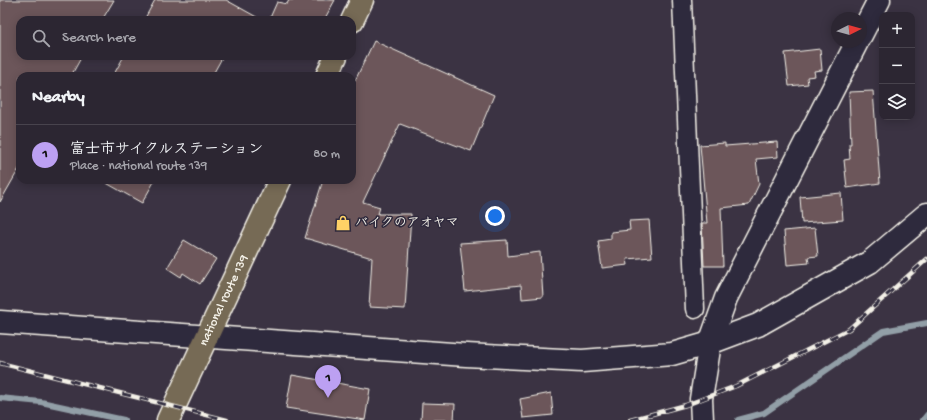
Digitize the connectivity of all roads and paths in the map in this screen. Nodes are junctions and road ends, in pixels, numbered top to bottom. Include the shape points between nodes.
1 (362, 0) edge
2 (682, 0) edge
3 (880, 0) edge
4 (354, 16) edge
5 (867, 24) edge
6 (854, 48) edge
7 (334, 60) edge
8 (329, 72) edge
9 (278, 184) edge
10 (927, 214) edge
11 (696, 309) dead end
12 (0, 322) edge
13 (208, 337) junction
14 (710, 343) junction
15 (168, 420) edge
16 (702, 420) edge

1 - 4 highway
2 - 11 street
3 - 5 street
6 - 14 street via 726,298
7 - 8 highway
9 - 13 highway, national route 139
10 - 14 street via 870,262 758,325
12 - 13 street
13 - 14 street via 466,356 582,361 672,354
13 - 15 highway, national route 139
14 - 16 street via 701,399

